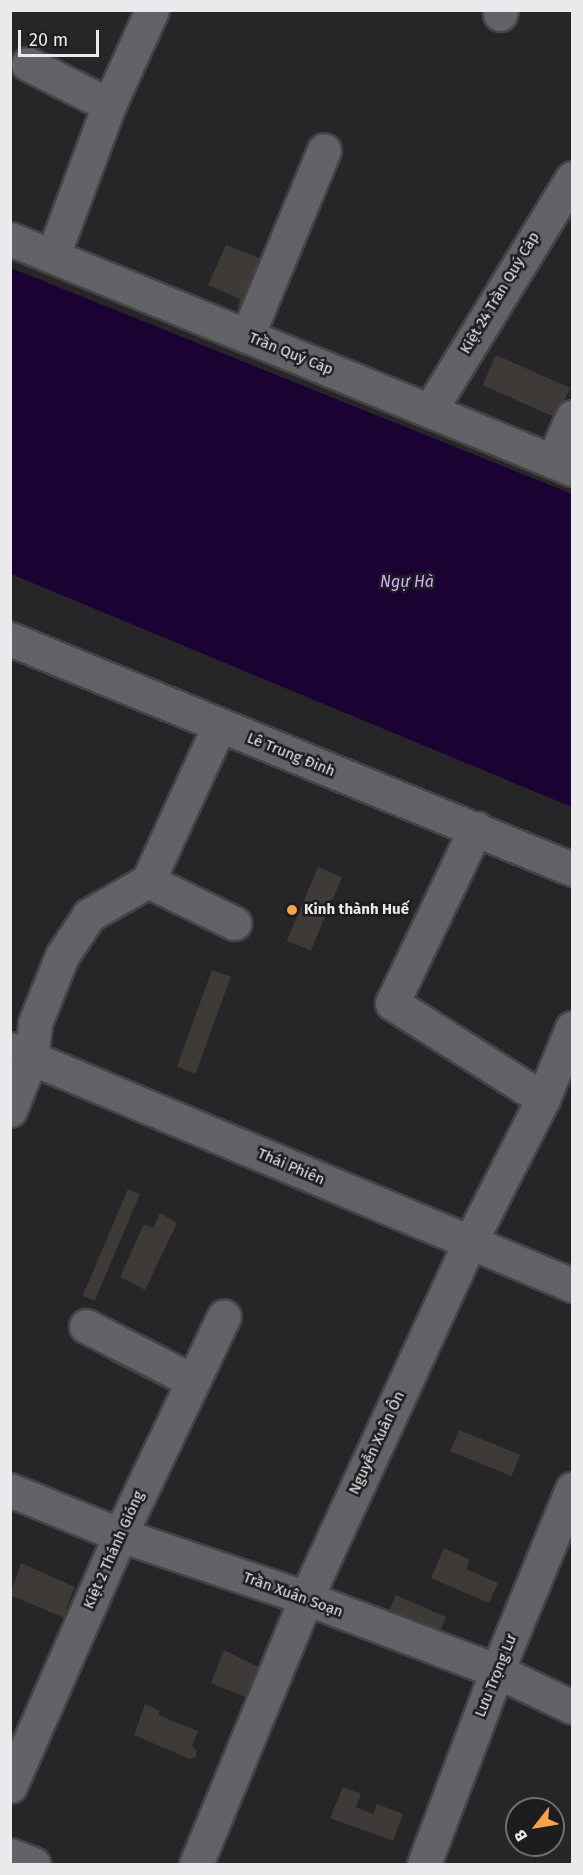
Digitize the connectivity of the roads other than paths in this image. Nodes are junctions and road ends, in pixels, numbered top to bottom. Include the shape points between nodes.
1 (152, 10) edge
2 (28, 64) dead end
3 (109, 105) junction
4 (324, 150) dead end
5 (568, 192) edge
6 (10, 239) edge
7 (52, 255) junction
8 (247, 336) junction
9 (430, 410) junction
10 (573, 417) edge
11 (563, 465) edge
12 (10, 639) edge
13 (219, 726) junction
14 (476, 828) junction
15 (573, 869) edge
16 (148, 881) junction
17 (234, 923) dead end
18 (573, 1028) edge
19 (21, 1054) edge
20 (543, 1100) junction
21 (10, 1110) edge
22 (470, 1242) junction
23 (573, 1286) edge
24 (224, 1316) dead end
25 (86, 1326) dead end
26 (193, 1381) junction
27 (573, 1489) edge
28 (10, 1490) edge
29 (120, 1535) junction
30 (306, 1598) junction
31 (497, 1671) junction
32 (573, 1707) edge
33 (10, 1786) edge
34 (10, 1855) edge
35 (33, 1864) edge
36 (196, 1864) edge
37 (424, 1864) edge

1 - 3 street
2 - 3 street
3 - 7 street
4 - 8 street
5 - 9 street, Kiệt 24 Trần Quý Cáp
6 - 7 street, Trần Quý Cáp
7 - 8 street, Trần Quý Cáp
8 - 9 street, Trần Quý Cáp
9 - 11 street, Trần Quý Cáp
10 - 11 street
12 - 13 street, Lê Trung Đình
13 - 14 street, Lê Trung Đình
13 - 16 street
14 - 15 street, Lê Trung Đình
14 - 20 street via 392,1003
16 - 17 street
16 - 19 street via 121,899 99,907 78,931 62,956
18 - 20 street, Nguyễn Xuân Ôn
19 - 21 street
19 - 22 street, Thái Phiên
20 - 22 street, Nguyễn Xuân Ôn
22 - 23 street, Thái Phiên
22 - 30 street, Nguyễn Xuân Ôn
24 - 26 street, Kiệt 2 Thánh Gióng
25 - 26 street
26 - 29 street, Kiệt 2 Thánh Gióng
27 - 31 street, Lưu Trọng Lư
28 - 29 street, Trần Xuân Soạn
29 - 30 street, Trần Xuân Soạn
29 - 33 street, Kiệt 2 Thánh Gióng
30 - 31 street, Trần Xuân Soạn
30 - 36 street, Nguyễn Xuân Ôn
31 - 32 street, Trần Xuân Soạn
31 - 37 street, Lưu Trọng Lư
34 - 35 street

